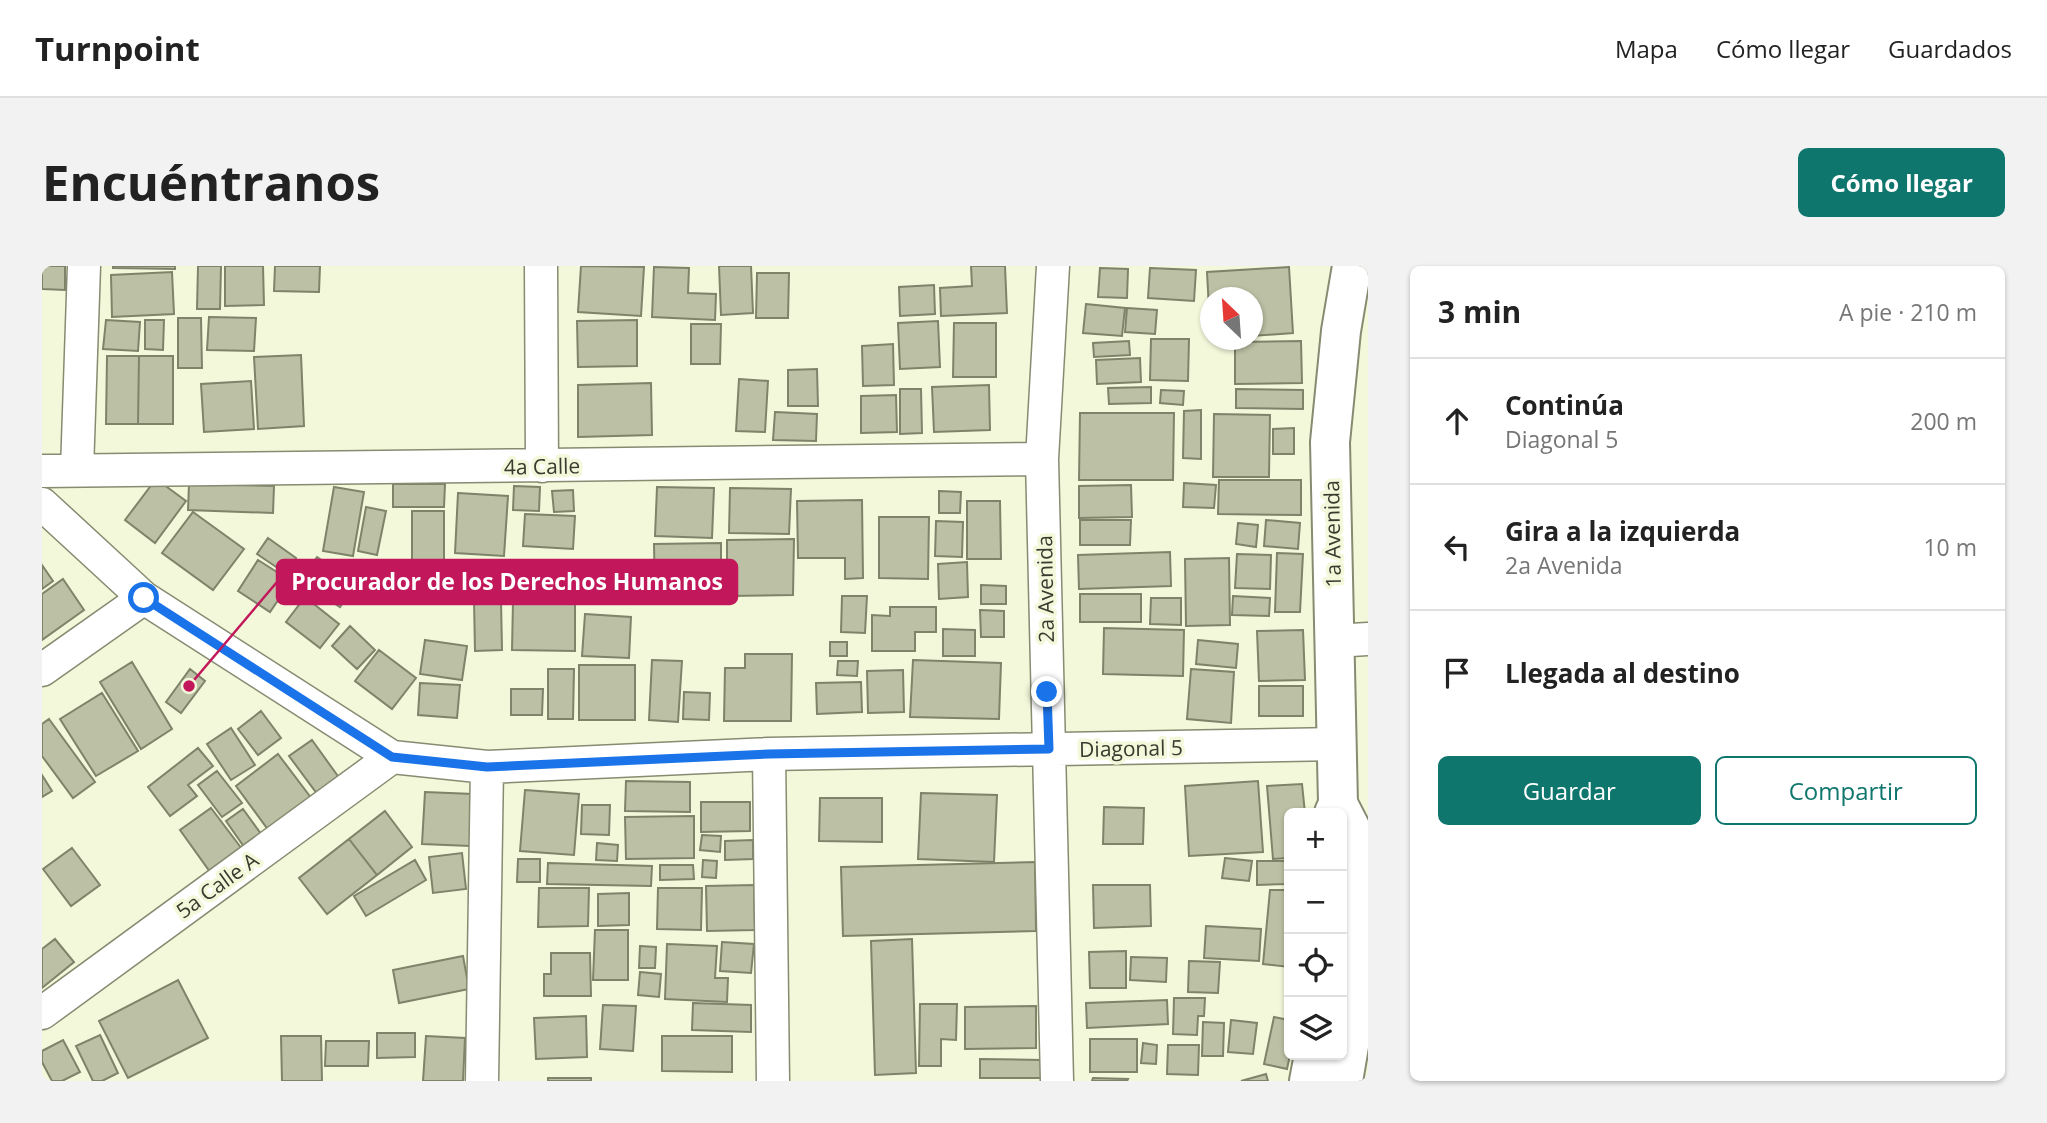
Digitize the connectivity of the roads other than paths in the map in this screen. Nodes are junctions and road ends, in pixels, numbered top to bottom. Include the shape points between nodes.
1 (85, 266) edge
2 (541, 266) edge
3 (1053, 266) edge
4 (1352, 266) edge
5 (1042, 460) junction
6 (542, 466) junction
7 (77, 470) junction
8 (42, 471) edge
9 (42, 504) edge
10 (144, 598) junction
11 (1351, 640) edge
12 (42, 670) edge
13 (1337, 744) junction
14 (1049, 749) junction
15 (769, 754) junction
16 (392, 757) junction
17 (487, 767) junction
18 (1336, 808) edge
19 (1347, 826) edge
20 (42, 1013) edge
21 (1313, 1060) edge
22 (482, 1081) edge
23 (773, 1081) edge
24 (1057, 1081) edge
25 (1310, 1081) edge
26 (1343, 1081) edge

1 - 7 street
2 - 6 street
3 - 5 street, 2a Avenida
4 - 11 main road, 1a Avenida via 1330,442
5 - 6 street, 4a Calle
5 - 14 street, 2a Avenida
6 - 7 street, 4a Calle
7 - 8 street, 4a Calle
9 - 10 street, Diagonal 5
10 - 12 street
10 - 16 street, Diagonal 5
11 - 13 main road, 1a Avenida
13 - 14 street, Diagonal 5
13 - 18 main road, 1a Avenida
14 - 15 street, Diagonal 5
14 - 24 street, 2a Avenida
15 - 17 street, Diagonal 5
15 - 23 street
16 - 17 street, Diagonal 5
16 - 20 street, 5a Calle A
17 - 22 street
19 - 26 main road, 1a Avenida via 1356,839 1349,1046
21 - 25 main road

